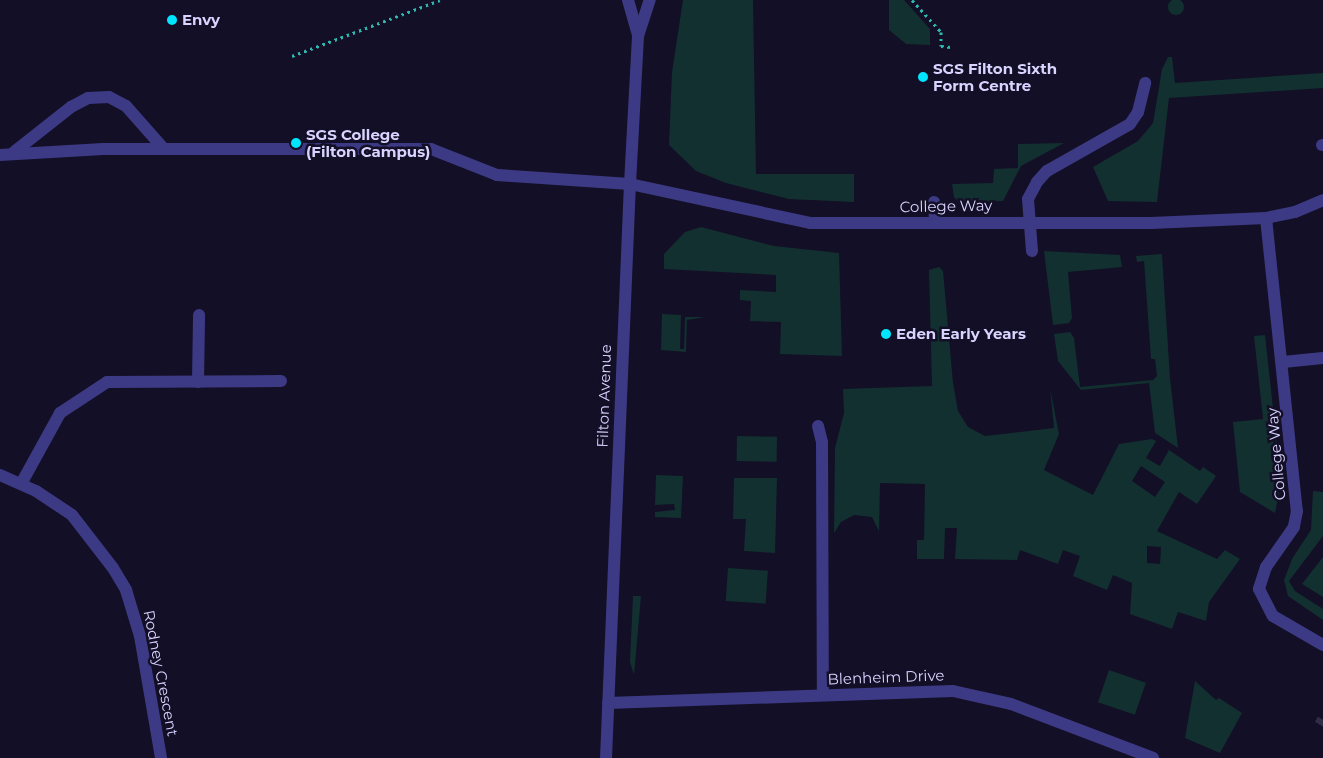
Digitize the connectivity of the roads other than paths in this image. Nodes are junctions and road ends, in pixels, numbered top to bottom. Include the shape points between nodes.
1 (650, 0) edge
2 (630, 4) edge
3 (638, 36) junction
4 (1145, 83) dead end
5 (164, 149) junction
6 (14, 152) junction
7 (0, 155) edge
8 (630, 184) junction
9 (1323, 200) edge
10 (934, 202) dead end
11 (1266, 218) junction
12 (1029, 222) junction
13 (934, 223) junction
14 (1032, 251) dead end
15 (199, 315) dead end
16 (1323, 358) edge
17 (1283, 362) junction
18 (198, 382) junction
19 (280, 382) dead end
20 (818, 426) dead end
21 (0, 475) edge
22 (22, 484) junction
23 (1323, 645) edge
24 (823, 695) junction
25 (608, 703) junction
26 (161, 758) edge
27 (606, 758) edge
28 (1153, 758) edge

1 - 3 street, Filton Avenue
2 - 3 street, Filton Avenue
3 - 8 street, Filton Avenue
4 - 12 street via 1138,112 1130,124 1047,171 1037,182 1028,199
5 - 6 street, College Way
5 - 6 street via 126,106 109,97 88,98 71,107
5 - 8 street, College Way via 431,148 497,175
6 - 7 street, College Way
8 - 13 street, College Way via 810,222
8 - 25 street, Filton Avenue
9 - 11 street, College Way via 1295,212
10 - 13 street
11 - 12 street, College Way via 1151,223
11 - 17 street, College Way
12 - 13 street, College Way
12 - 14 street
15 - 18 street
16 - 17 street
17 - 23 street, College Way via 1297,511 1294,526 1266,567 1259,588 1274,616
18 - 19 street
18 - 22 street via 107,382 81,396 60,413
20 - 24 street via 822,442
21 - 22 street, Rodney Crescent
22 - 26 street, Rodney Crescent via 72,515 92,538 126,590 140,636
24 - 25 street, Blenheim Drive
24 - 28 street, Blenheim Drive via 953,691 976,695 1118,742
25 - 27 street, Filton Avenue

